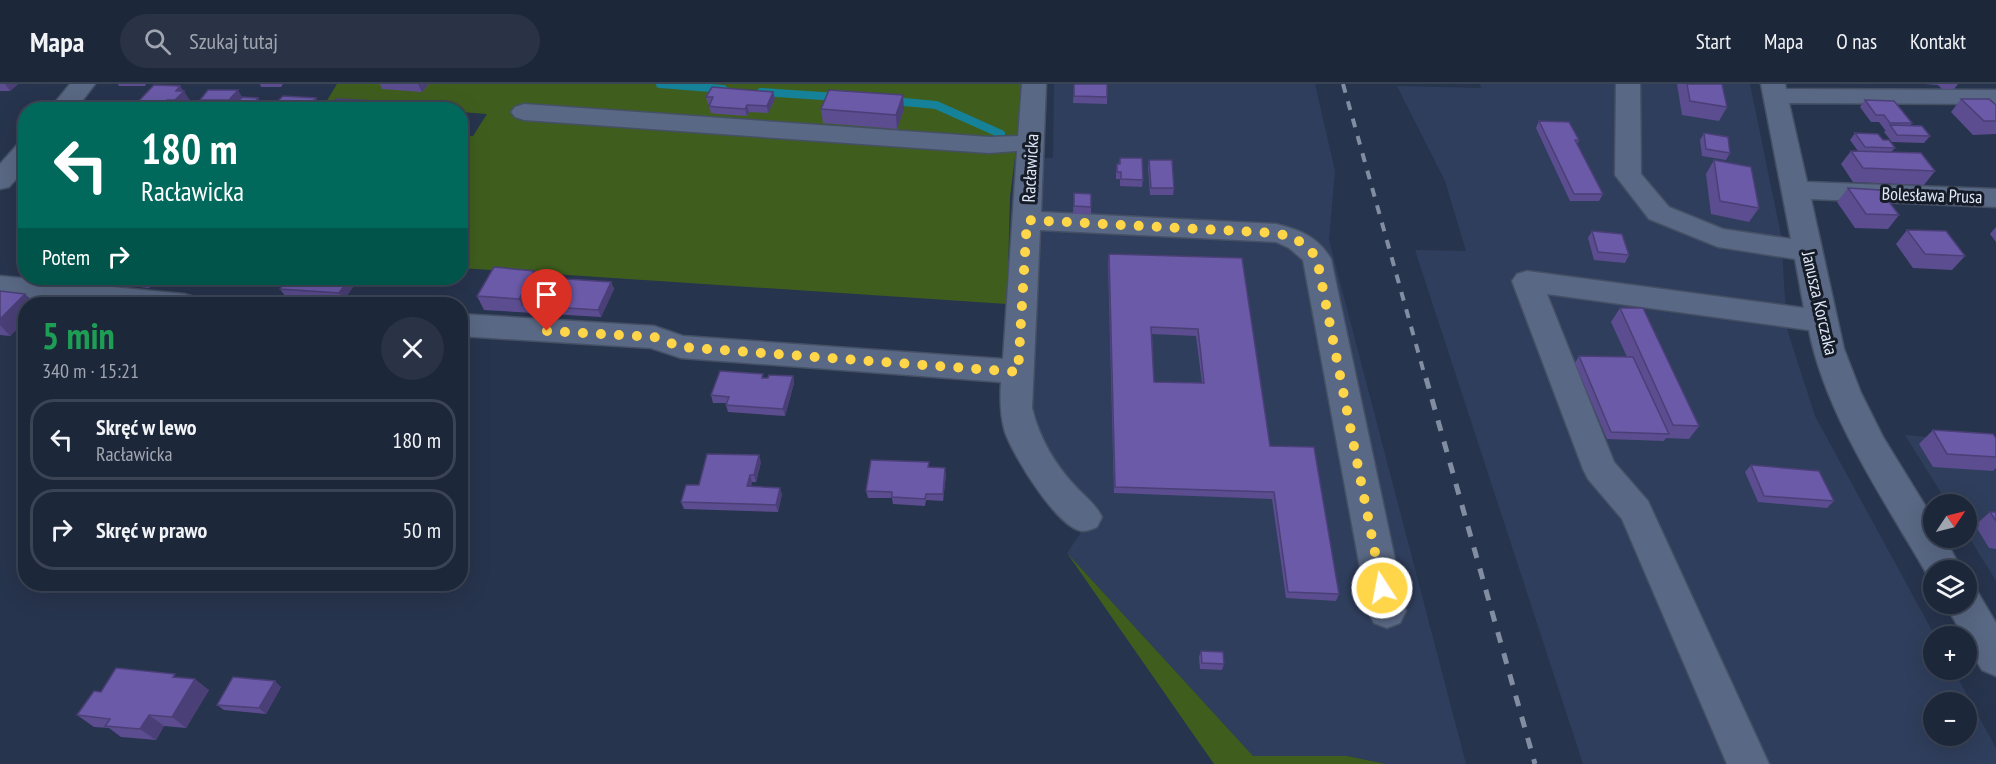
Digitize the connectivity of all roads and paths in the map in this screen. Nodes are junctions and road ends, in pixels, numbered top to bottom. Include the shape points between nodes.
1 (83, 84) edge
2 (1034, 84) edge
3 (1628, 84) edge
4 (1775, 90) edge
5 (1996, 97) edge
6 (68, 102) edge
7 (524, 112) dead end
8 (1031, 143) junction
9 (18, 160) edge
10 (0, 181) edge
11 (1795, 190) junction
12 (1996, 198) edge
13 (1027, 220) junction
14 (1807, 250) junction
15 (0, 286) edge
16 (112, 297) edge
17 (1822, 321) junction
18 (468, 325) edge
19 (1018, 372) junction
20 (1084, 518) dead end
21 (1938, 560) edge
22 (1387, 611) dead end
23 (1970, 614) edge
24 (1996, 658) edge
25 (1748, 764) edge

1 - 6 street
2 - 8 street, Racławicka
3 - 14 street via 1628,175 1659,213 1718,238
4 - 5 street
4 - 11 street, Janusza Korczaka
7 - 8 street via 989,146
8 - 13 street, Racławicka
9 - 10 street
11 - 12 street, Bolesława Prusa
11 - 14 street, Janusza Korczaka
13 - 19 street, Racławicka
13 - 22 street via 1275,233 1290,236 1312,250 1317,259
14 - 17 street, Janusza Korczaka
15 - 16 street
17 - 21 street, Janusza Korczaka via 1845,393 1870,444
17 - 25 street via 1527,281 1600,469 1636,511
18 - 19 street via 654,337 681,347
19 - 20 street, Racławicka via 1016,408 1023,435 1068,503
23 - 24 street

